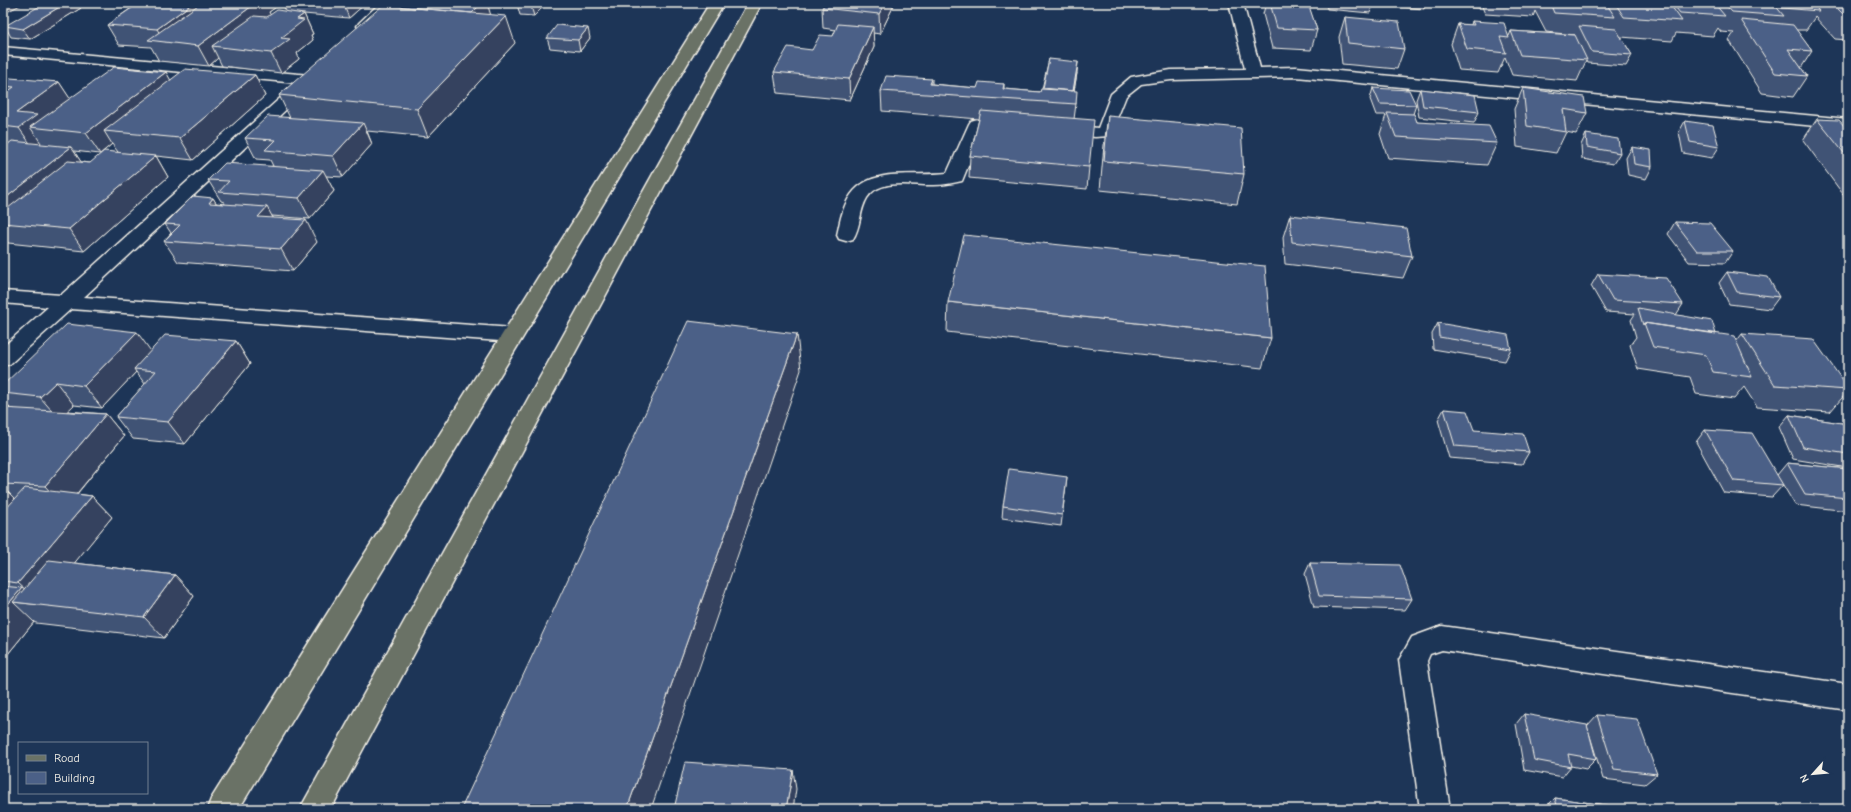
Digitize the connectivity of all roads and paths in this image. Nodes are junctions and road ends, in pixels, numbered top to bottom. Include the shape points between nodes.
1 (388, 3) edge
2 (717, 3) edge
3 (755, 3) edge
4 (1236, 3) edge
5 (354, 36) edge
6 (3, 51) edge
7 (1254, 74) junction
8 (1848, 124) edge
9 (1026, 126) edge
10 (1048, 128) edge
11 (846, 235) dead end
12 (3, 297) edge
13 (65, 302) junction
14 (513, 335) junction
15 (3, 359) edge
16 (1848, 697) edge
17 (222, 809) edge
18 (315, 809) edge
19 (1435, 809) edge

1 - 5 street
2 - 14 main road
3 - 18 main road
4 - 7 street
6 - 13 street via 315,74
7 - 8 street via 1296,72
7 - 10 street via 1171,75 1136,80 1119,94 1104,132 1097,134 1085,130
9 - 11 street via 977,124 956,177 943,180 896,179 876,182 860,192 849,216
12 - 13 street
13 - 14 street
13 - 15 street
14 - 17 main road
16 - 19 street via 1442,638 1421,645 1413,660

